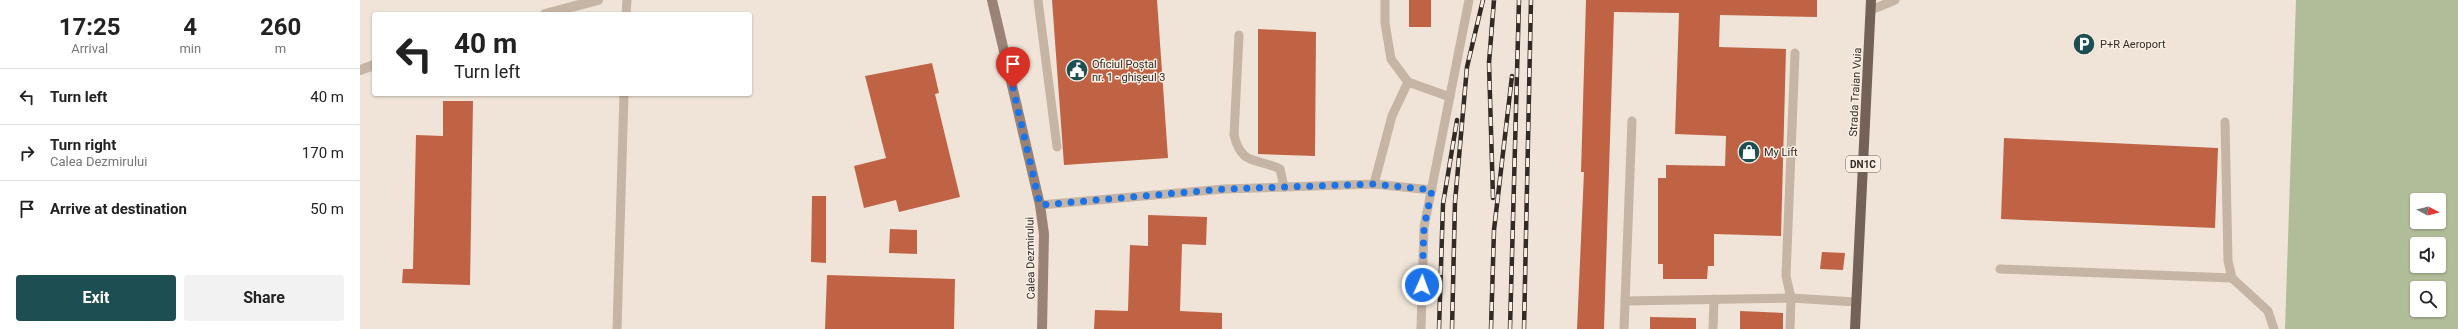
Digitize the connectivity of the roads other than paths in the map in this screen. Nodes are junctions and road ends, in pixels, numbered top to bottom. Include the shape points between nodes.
1 (598, 0) edge
2 (627, 0) edge
3 (992, 0) edge
4 (1038, 0) edge
5 (1385, 0) edge
6 (1469, 0) edge
7 (1895, 0) edge
8 (1871, 5) edge
9 (553, 12) edge
10 (626, 12) edge
11 (1239, 35) dead end
12 (1794, 53) dead end
13 (372, 66) edge
14 (360, 70) edge
15 (1408, 82) junction
16 (624, 96) edge
17 (1450, 97) junction
18 (1632, 121) dead end
19 (2225, 122) dead end
20 (1057, 147) dead end
21 (1374, 184) junction
22 (1284, 187) junction
23 (1432, 190) junction
24 (1040, 205) junction
25 (2000, 269) dead end
26 (2232, 278) junction
27 (1791, 298) junction
28 (1714, 300) junction
29 (1625, 301) junction
30 (1856, 302) junction
31 (617, 329) edge
32 (1042, 329) edge
33 (1421, 329) edge
34 (1624, 329) edge
35 (1713, 329) edge
36 (1790, 329) edge
37 (1855, 329) edge
38 (2274, 329) edge

1 - 9 street
2 - 10 lane
3 - 24 main road, Calea Dezmirului
4 - 20 lane
5 - 15 lane via 1385,23 1391,59
6 - 17 lane
7 - 8 lane
8 - 30 main road, Strada Traian Vuia / DN1C
11 - 22 lane via 1234,135 1238,149 1244,158 1280,169
12 - 27 lane via 1786,276
13 - 14 street
15 - 17 lane
15 - 21 lane via 1392,116
16 - 31 lane
17 - 23 lane
18 - 29 lane
19 - 26 lane via 2228,262
21 - 22 lane
21 - 23 lane
22 - 24 lane via 1224,189
23 - 33 lane via 1424,227
24 - 32 main road, Calea Dezmirului via 1044,234
25 - 26 lane
26 - 38 lane via 2268,311
27 - 28 lane
27 - 30 lane
27 - 36 lane
28 - 29 lane
28 - 35 lane
29 - 34 lane
30 - 37 main road, Strada Traian Vuia / DN1C

